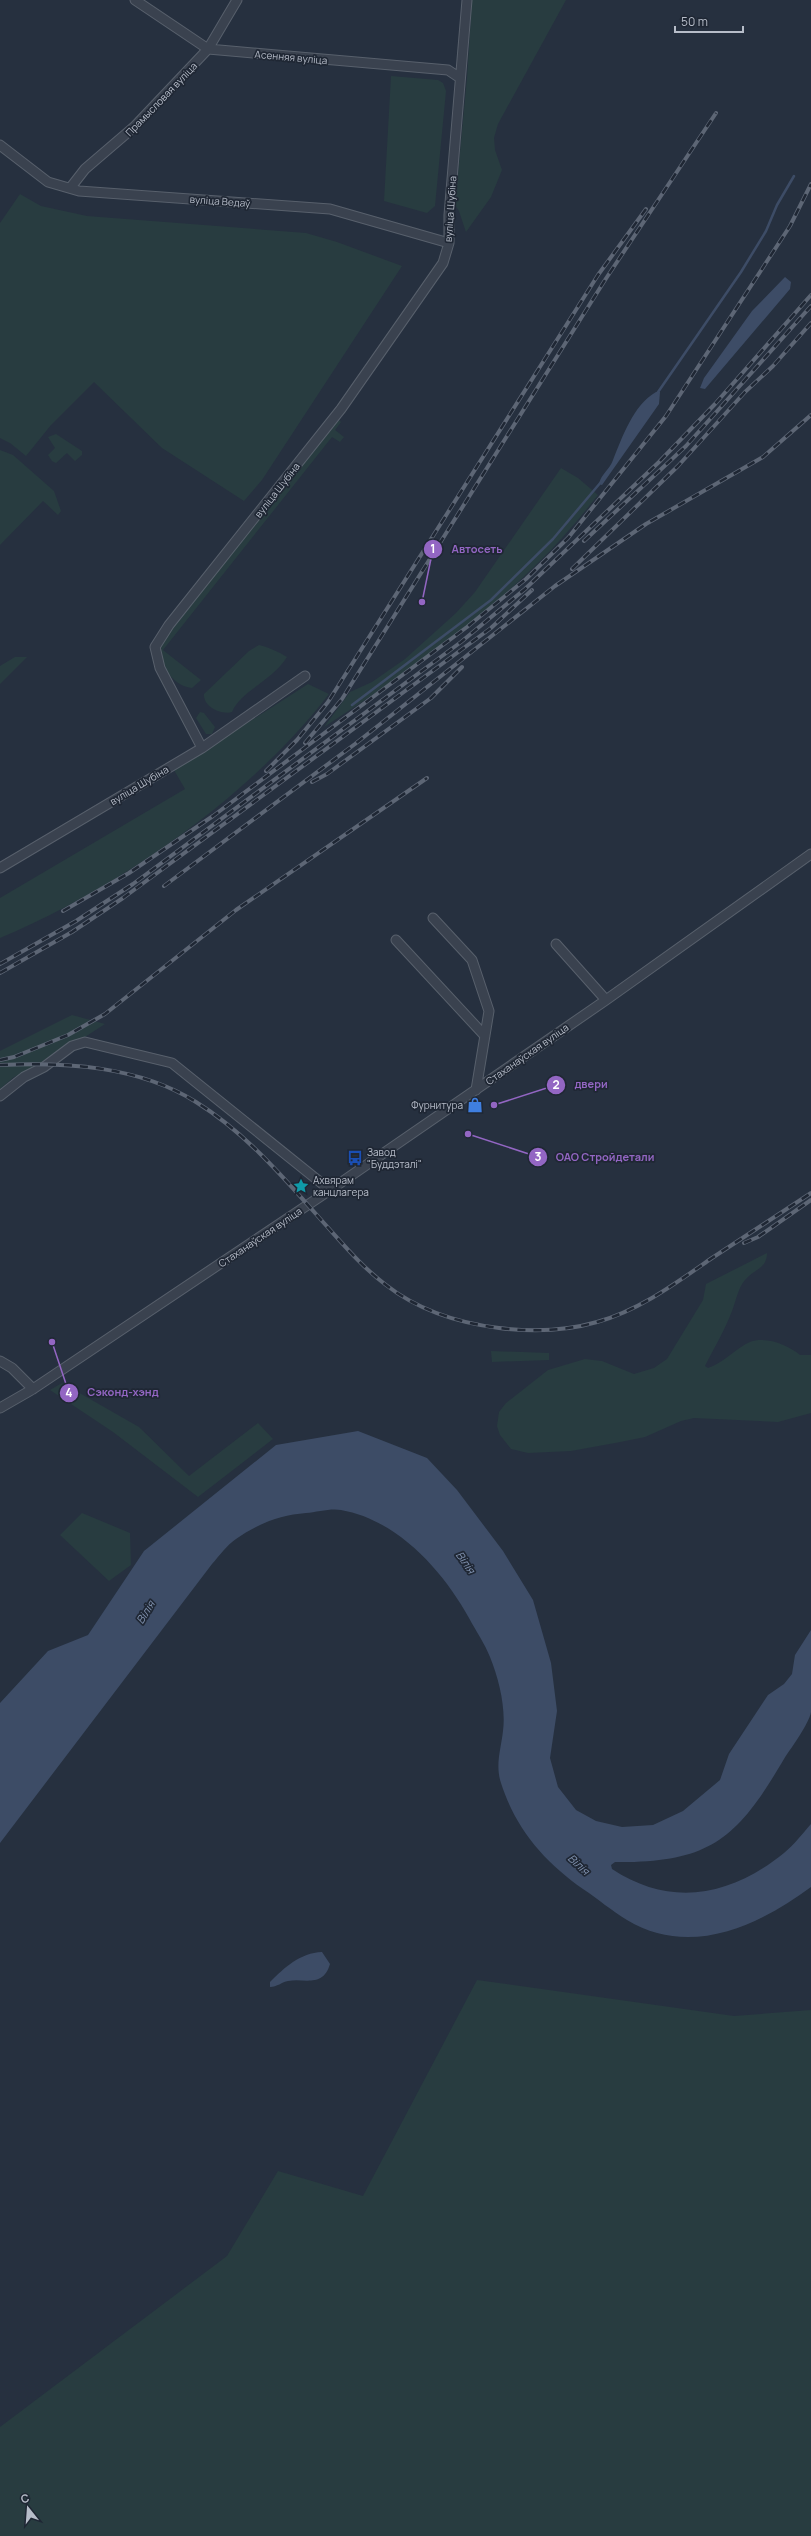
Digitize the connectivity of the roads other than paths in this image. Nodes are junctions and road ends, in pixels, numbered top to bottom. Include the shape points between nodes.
1 (135, 0) edge
2 (237, 0) edge
3 (467, 0) edge
4 (208, 50) junction
5 (460, 78) junction
6 (0, 145) edge
7 (71, 187) junction
8 (449, 243) junction
9 (305, 676) dead end
10 (202, 748) junction
11 (811, 854) edge
12 (0, 868) edge
13 (433, 918) dead end
14 (396, 940) dead end
15 (556, 944) dead end
16 (606, 1000) junction
17 (485, 1036) junction
18 (476, 1090) junction
19 (0, 1096) edge
20 (330, 1190) junction
21 (0, 1361) edge
22 (33, 1389) junction
23 (0, 1408) edge

1 - 4 street, Асенняя вуліца
2 - 4 street, Прамысловая вуліца
3 - 5 street, вуліца Шубіна
4 - 5 street, Асенняя вуліца via 448,70
4 - 7 street, Прамысловая вуліца via 134,127 86,169
5 - 8 street, вуліца Шубіна
6 - 7 street, вуліца Ведаў via 48,182
7 - 8 street, вуліца Ведаў via 79,191 109,194 330,209
8 - 10 street, вуліца Шубіна via 443,262 341,409 159,638 156,659
9 - 10 street
10 - 12 street, вуліца Шубіна
11 - 16 street, Стаханаўская вуліца
13 - 17 street via 472,960 489,1011
14 - 17 street
15 - 16 street
16 - 18 street, Стаханаўская вуліца
17 - 18 street
18 - 20 street, Стаханаўская вуліца
19 - 20 street via 72,1046 84,1042 172,1063
20 - 22 street, Стаханаўская вуліца
21 - 22 street via 12,1368
22 - 23 street, Стаханаўская вуліца

